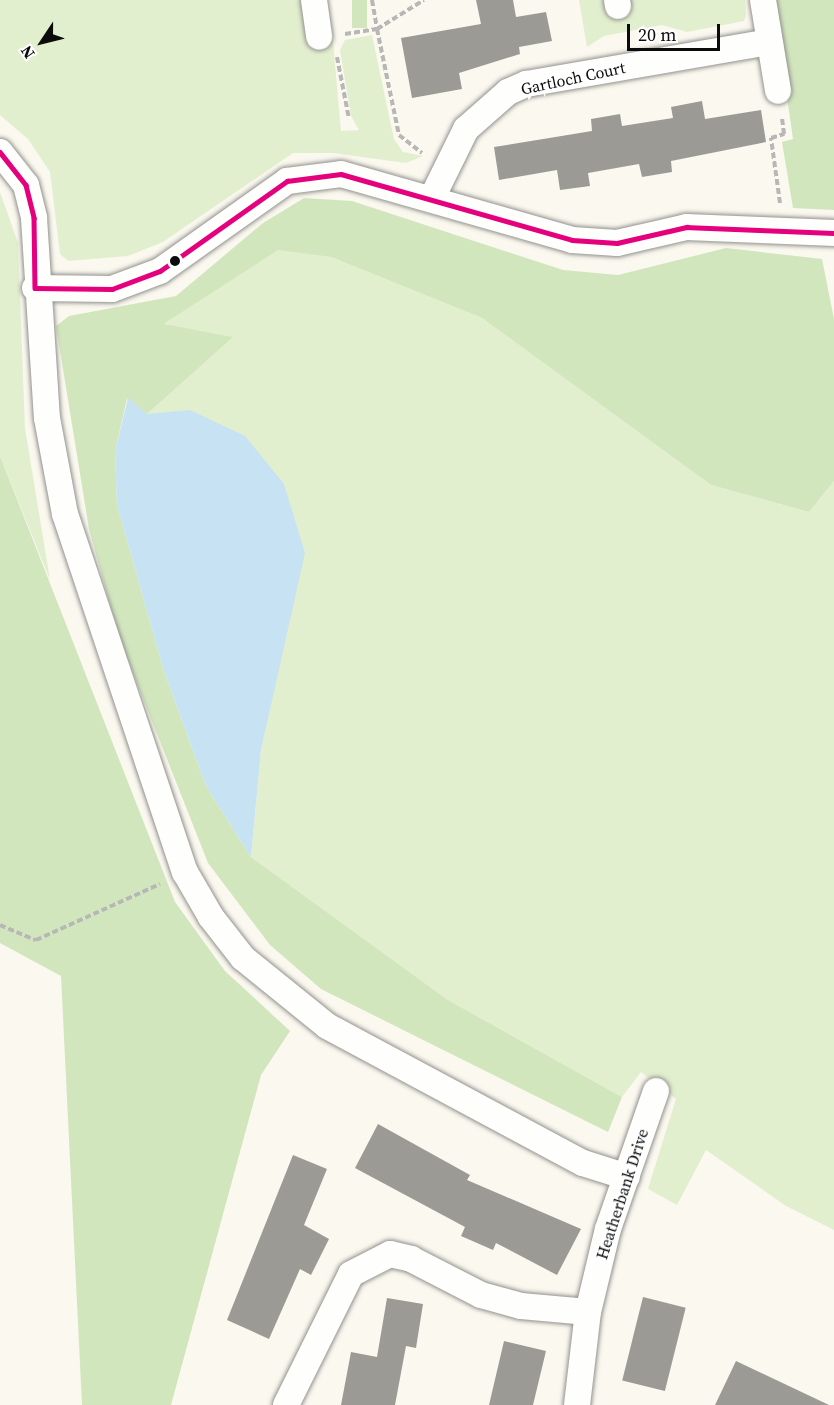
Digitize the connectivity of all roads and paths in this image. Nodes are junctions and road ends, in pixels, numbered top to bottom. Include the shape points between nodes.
1 (314, 0) edge
2 (372, 0) edge
3 (424, 0) edge
4 (763, 0) edge
5 (377, 29) junction
6 (329, 36) junction
7 (770, 42) junction
8 (778, 91) dead end
9 (350, 119) dead end
10 (771, 138) dead end
11 (0, 152) edge
12 (447, 166) junction
13 (432, 198) junction
14 (783, 228) junction
15 (834, 233) edge
16 (35, 288) junction
17 (185, 872) junction
18 (0, 925) edge
19 (656, 1091) dead end
20 (627, 1178) junction
21 (588, 1312) junction
22 (286, 1405) edge
23 (577, 1405) edge

1 - 6 street
2 - 5 path
3 - 5 path
4 - 7 street
5 - 6 path
5 - 12 path via 399,135 404,143
6 - 9 path
7 - 8 street
7 - 12 street, Gartloch Court via 526,84 508,92 466,129
10 - 14 path
11 - 16 street via 26,185 34,218
12 - 13 street, Gartloch Court
13 - 14 street via 572,240 617,243 687,227
13 - 16 street via 340,174 287,181 160,271 112,288
14 - 15 street
16 - 17 street via 48,418 65,514
17 - 18 path via 36,940
17 - 20 street via 243,958 327,1026 583,1163
19 - 20 street, Heatherbank Drive
20 - 21 street, Heatherbank Drive via 608,1229
21 - 22 street via 521,1306 481,1295 411,1259 390,1254 351,1274
21 - 23 street, Heatherbank Drive

